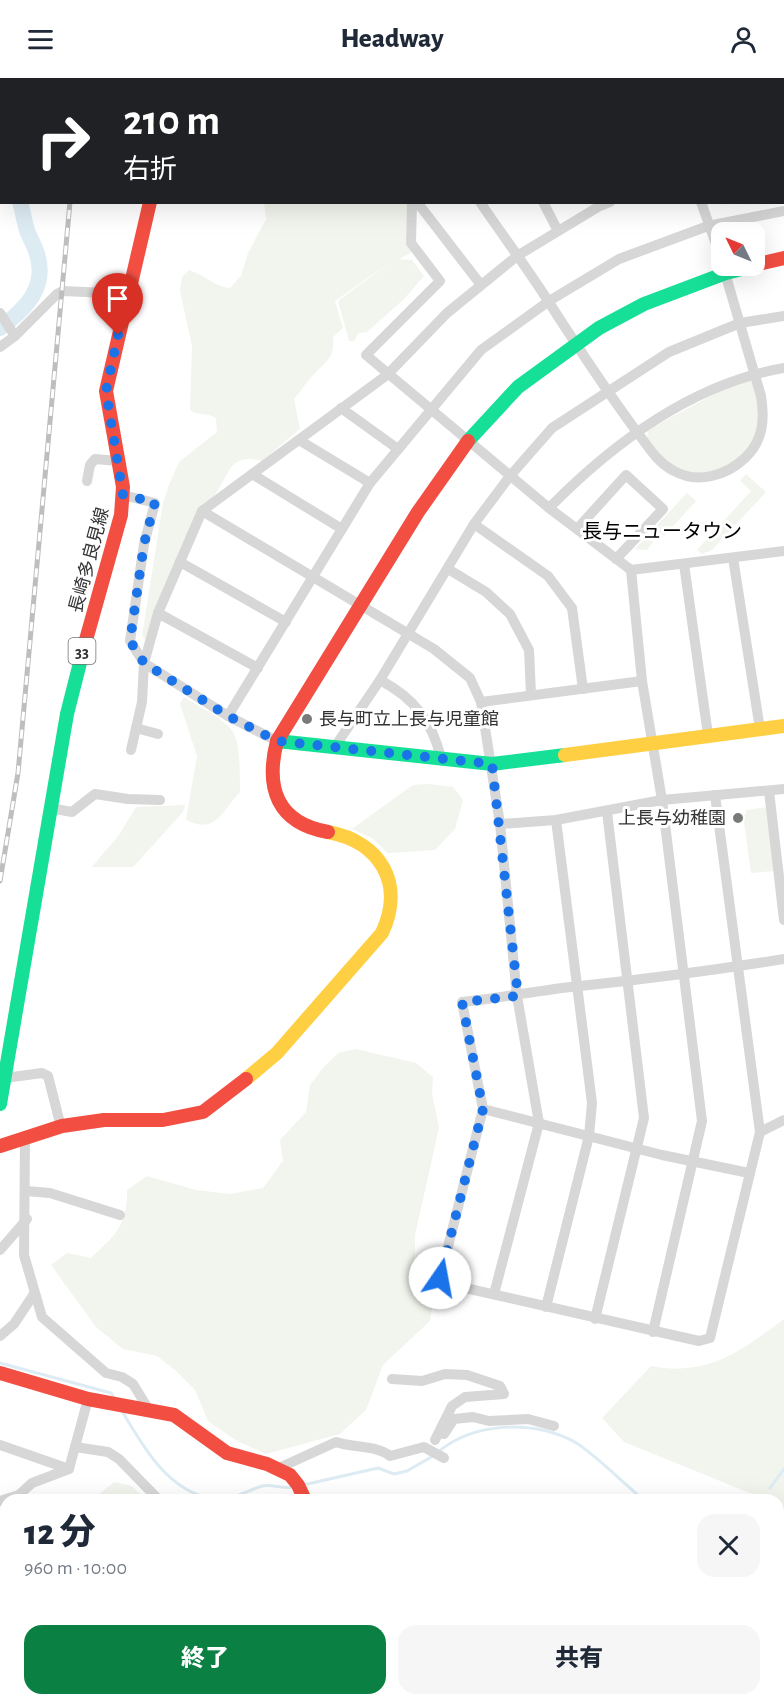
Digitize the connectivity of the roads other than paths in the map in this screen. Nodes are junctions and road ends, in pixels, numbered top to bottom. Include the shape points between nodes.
1 (150, 204) edge
2 (412, 204) edge
3 (419, 204) edge
4 (481, 204) edge
5 (544, 204) edge
6 (702, 204) edge
7 (597, 205) edge
8 (784, 211) edge
9 (708, 226) junction
10 (558, 231) junction
11 (711, 234) edge
12 (517, 256) junction
13 (784, 258) edge
14 (765, 262) edge
15 (711, 272) edge
16 (727, 276) edge
17 (481, 285) junction
18 (128, 294) junction
19 (549, 301) junction
20 (0, 313) edge
21 (784, 316) edge
22 (740, 323) junction
23 (14, 334) junction
24 (576, 345) junction
25 (0, 347) edge
26 (784, 368) edge
27 (753, 373) junction
28 (387, 375) junction
29 (607, 391) junction
30 (341, 408) junction
31 (432, 408) junction
32 (638, 432) junction
33 (299, 440) junction
34 (468, 441) junction
35 (398, 449) junction
36 (118, 461) junction
37 (252, 474) junction
38 (510, 476) junction
39 (87, 481) dead end
40 (370, 483) junction
41 (123, 495) junction
42 (549, 508) junction
43 (202, 511) junction
44 (474, 524) junction
45 (577, 529) junction
46 (342, 530) junction
47 (784, 551) edge
48 (733, 558) junction
49 (616, 559) junction
50 (180, 562) junction
51 (684, 564) junction
52 (448, 569) junction
53 (631, 570) junction
54 (313, 578) junction
55 (361, 608) junction
56 (158, 613) junction
57 (286, 622) junction
58 (406, 633) junction
59 (144, 663) junction
60 (258, 668) junction
61 (380, 680) junction
62 (642, 681) junction
63 (583, 689) junction
64 (531, 694) junction
65 (481, 702) junction
66 (228, 716) junction
67 (784, 726) edge
68 (136, 728) junction
69 (759, 729) junction
70 (158, 734) dead end
71 (708, 735) junction
72 (277, 741) junction
73 (652, 743) junction
74 (334, 748) junction
75 (131, 750) dead end
76 (441, 758) junction
77 (492, 764) junction
78 (784, 789) edge
79 (769, 791) junction
80 (715, 795) junction
81 (160, 800) dead end
82 (662, 800) junction
83 (50, 808) junction
84 (607, 812) junction
85 (556, 819) junction
86 (500, 824) junction
87 (784, 920) edge
88 (784, 959) edge
89 (737, 966) junction
90 (684, 974) junction
91 (627, 983) junction
92 (578, 986) junction
93 (518, 996) junction
94 (3, 1079) edge
95 (0, 1104) edge
96 (483, 1109) junction
97 (784, 1120) edge
98 (539, 1123) junction
99 (61, 1127) junction
100 (760, 1132) junction
101 (589, 1136) junction
102 (25, 1139) junction
103 (0, 1146) edge
104 (639, 1148) junction
105 (692, 1162) junction
106 (749, 1173) junction
107 (26, 1191) junction
108 (120, 1215) dead end
109 (27, 1218) junction
110 (0, 1250) edge
111 (34, 1294) junction
112 (494, 1294) junction
113 (546, 1307) junction
114 (595, 1319) junction
115 (653, 1332) junction
116 (0, 1336) edge
117 (0, 1373) edge
118 (392, 1378) dead end
119 (88, 1399) junction
120 (149, 1410) junction
121 (554, 1426) dead end
122 (0, 1445) edge
123 (430, 1446) junction
124 (75, 1448) junction
125 (443, 1457) dead end
126 (281, 1467) junction
127 (69, 1469) junction
128 (300, 1491) edge
129 (20, 1494) edge
130 (153, 1494) edge

1 - 18 street, 長崎多良見線 / 33
2 - 28 street via 411,243 440,281 366,355
3 - 17 street
4 - 12 street
5 - 10 street
6 - 9 street
7 - 10 street
8 - 9 street
9 - 11 street
9 - 19 street via 619,259
10 - 12 street
12 - 17 street
12 - 19 street
13 - 14 street
15 - 24 street via 599,328
16 - 22 street
17 - 28 street via 447,313
18 - 23 street via 63,291
18 - 36 street, 長崎多良見線 / 33 via 106,391
19 - 24 street
19 - 31 street via 481,350
20 - 23 street
21 - 22 street
22 - 27 street
22 - 29 street via 669,352
23 - 25 street
24 - 29 street
24 - 34 street via 518,387
26 - 27 street
27 - 32 street via 690,400
27 - 32 street via 764,414 762,430 753,450 723,473 694,477 675,472 652,452
28 - 30 street
28 - 31 street
29 - 32 street
29 - 38 street via 552,428
30 - 33 street
30 - 35 street
31 - 34 street
31 - 35 street
32 - 42 street via 590,467
33 - 37 street
33 - 40 street
34 - 38 street
34 - 55 street via 418,512
35 - 40 street
36 - 39 street via 95,459
36 - 41 street, 長崎多良見線 / 33
37 - 43 street
37 - 46 street
38 - 42 street
38 - 44 street
40 - 46 street
41 - 59 street via 155,502 144,544 130,641
41 - 83 street, 長崎多良見線 / 33 via 112,552 73,684
42 - 45 street
43 - 50 street
43 - 54 street
44 - 52 street
44 - 63 street via 548,576 572,608
45 - 49 street
45 - 49 street via 626,475 663,509
46 - 54 street
47 - 48 street
48 - 51 street
48 - 69 street
49 - 53 street
50 - 56 street
50 - 57 street
51 - 53 street
51 - 71 street
52 - 58 street
52 - 64 street via 486,592 510,614 529,650
53 - 62 street
54 - 55 street
54 - 57 street
55 - 58 street
55 - 72 street
56 - 59 street
56 - 60 street
57 - 60 street
58 - 61 street
58 - 65 street via 450,660 470,678
59 - 66 street
59 - 68 street
60 - 66 street
61 - 74 street
61 - 76 street via 403,692 426,720 436,737
62 - 63 street
62 - 73 street
63 - 64 street
64 - 65 street
65 - 77 street
66 - 72 street
67 - 69 street
68 - 70 street
68 - 75 street
69 - 71 street
71 - 73 street
72 - 74 street
72 - 99 street via 271,780 282,805 303,826 349,837 365,845 381,862 390,879 393,898 389,922 277,1053 203,1112 163,1120 104,1120
73 - 77 street
73 - 82 street
74 - 76 street
76 - 77 street
77 - 86 street
78 - 79 street
79 - 80 street
79 - 87 street
80 - 82 street
80 - 89 street
81 - 83 street via 94,794 72,812
82 - 84 street
82 - 90 street
83 - 94 street, 長崎多良見線 / 33
84 - 85 street
84 - 91 street
85 - 86 street
85 - 92 street
86 - 93 street
88 - 89 street
89 - 90 street
89 - 100 street
90 - 91 street
90 - 105 street via 702,1121
91 - 92 street
91 - 104 street via 644,1118
92 - 93 street
92 - 101 street via 592,1103
93 - 96 street via 462,1002
93 - 98 street
94 - 95 street, 長崎多良見線 / 33
94 - 99 street via 42,1073 48,1076
96 - 98 street
96 - 112 street via 440,1278 452,1285
97 - 100 street
98 - 101 street
98 - 112 street
99 - 102 street
100 - 106 street
101 - 104 street
101 - 113 street
102 - 103 street
102 - 107 street
104 - 105 street
104 - 114 street
105 - 106 street
105 - 115 street
106 - 115 street via 710,1338 699,1341
107 - 108 street via 50,1192
107 - 109 street
109 - 110 street
109 - 111 street via 24,1255
111 - 116 street via 14,1324
111 - 120 street via 42,1317 106,1373 133,1384
112 - 113 street
113 - 114 street
114 - 115 street
117 - 119 street
118 - 123 street via 422,1381 445,1374 467,1375 500,1386 504,1394 465,1397 452,1406
119 - 120 street
119 - 124 street
120 - 126 street via 174,1414 230,1454
121 - 123 street via 528,1419 454,1419
122 - 127 street
123 - 125 street
123 - 126 street via 390,1456 382,1450 336,1442
124 - 127 street
124 - 130 street via 108,1452 119,1458
126 - 128 street
127 - 129 street via 32,1484

